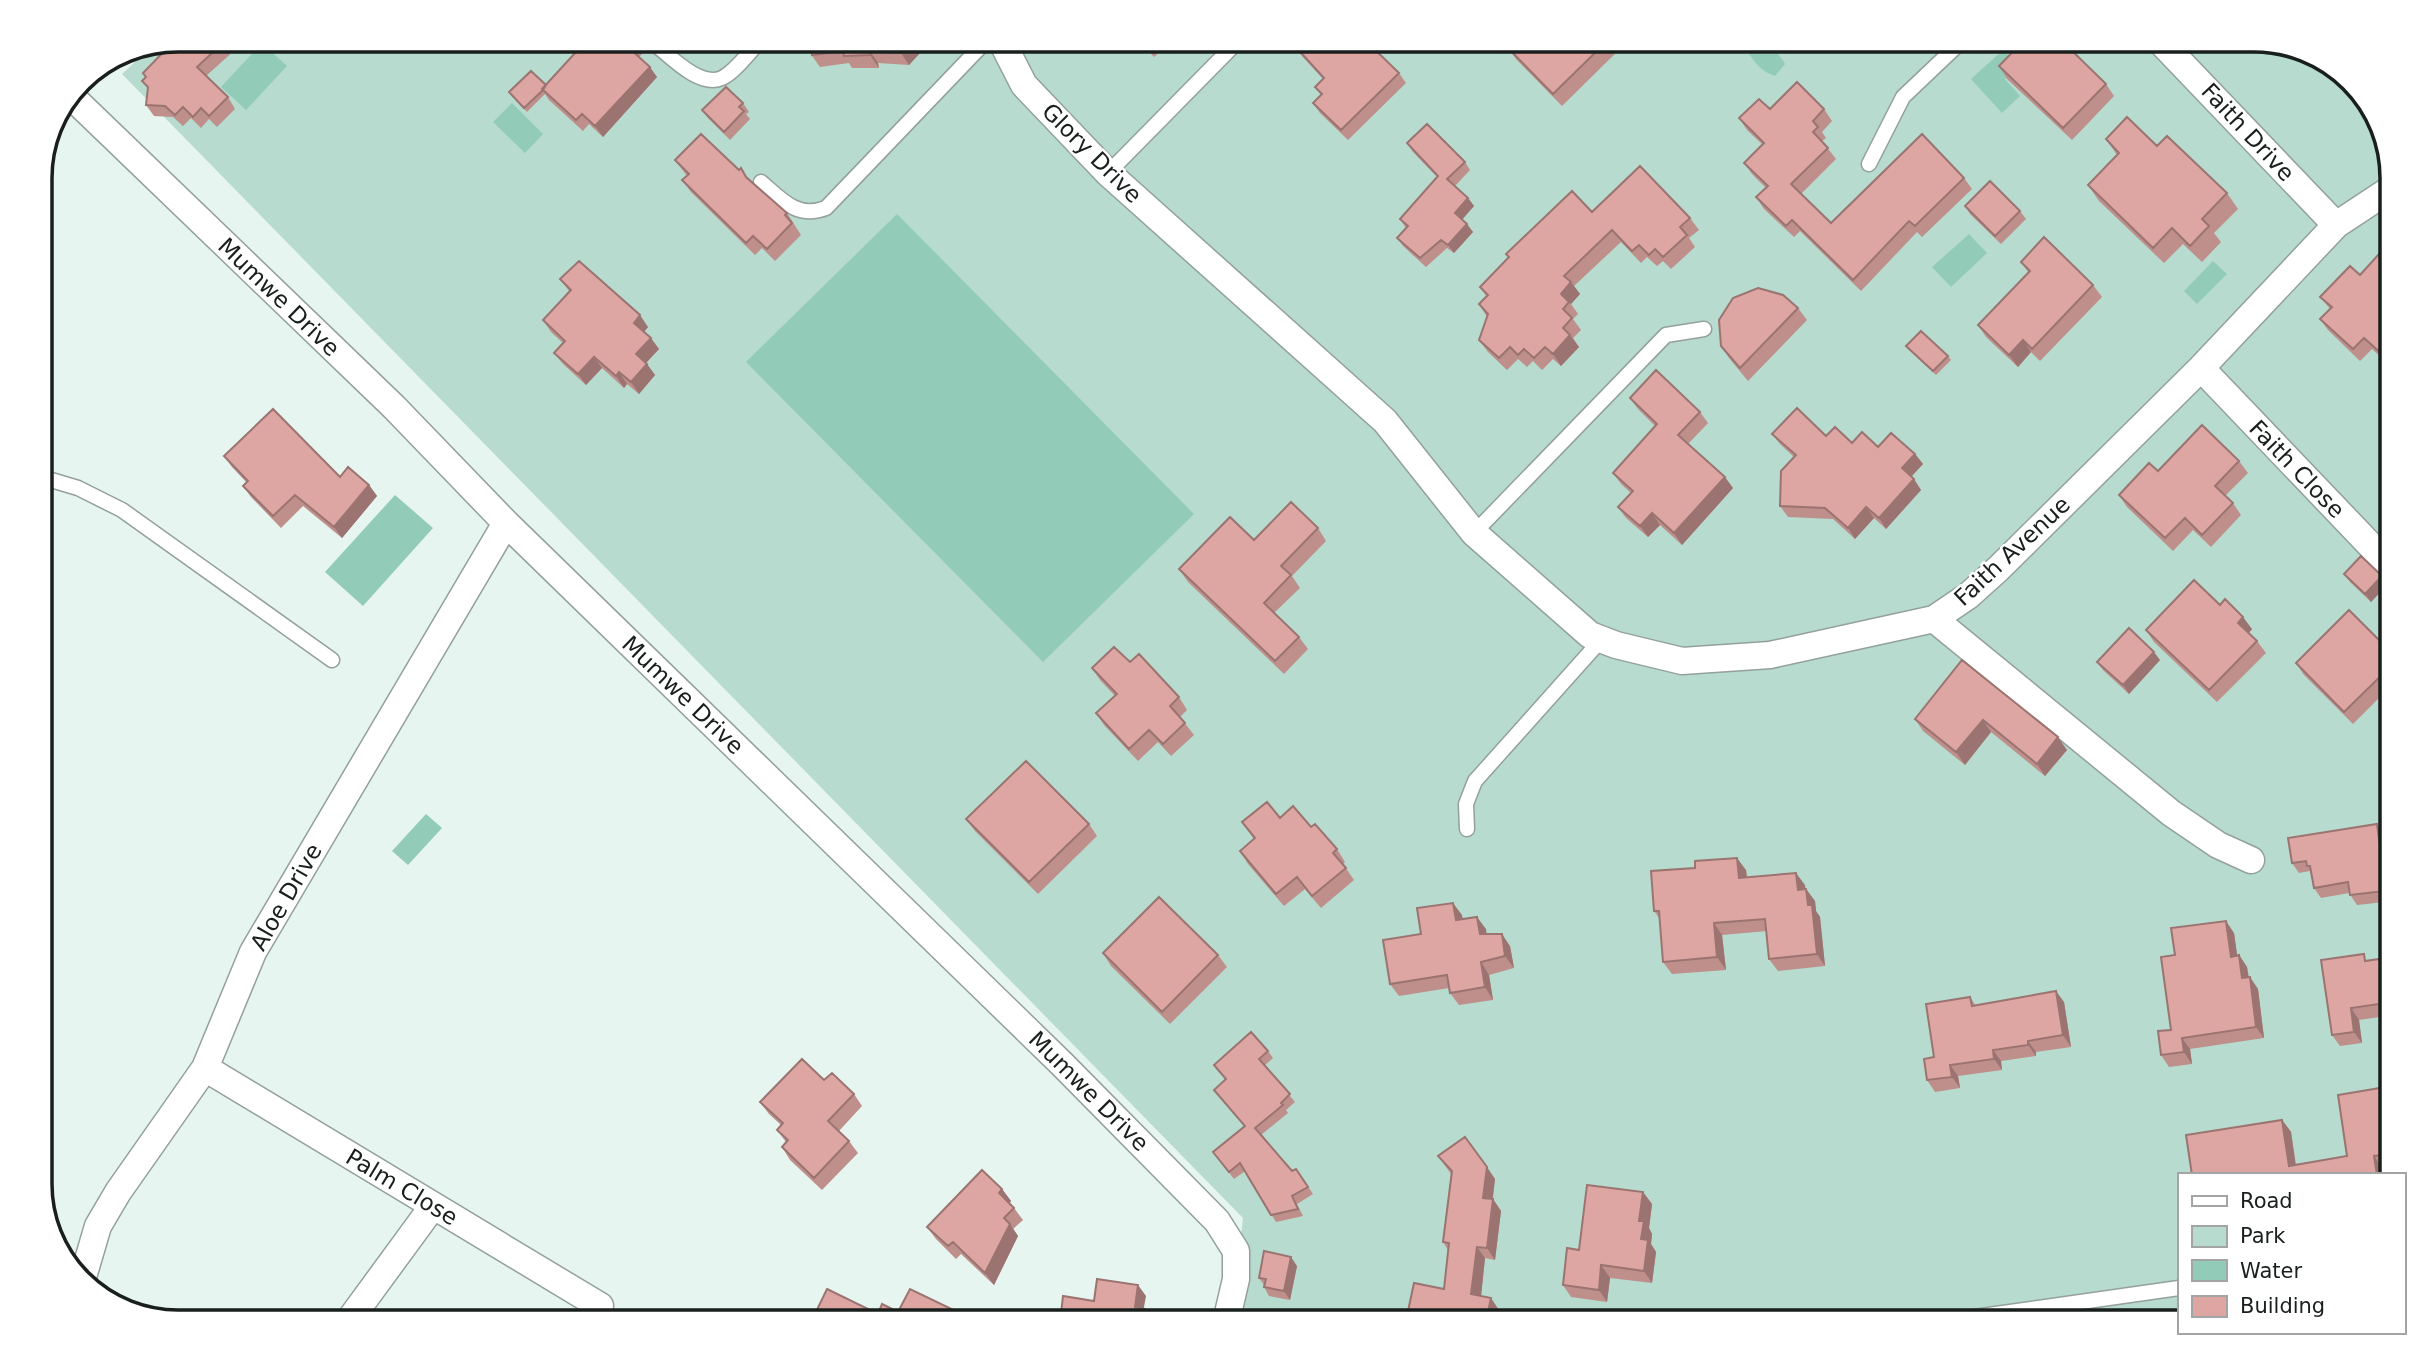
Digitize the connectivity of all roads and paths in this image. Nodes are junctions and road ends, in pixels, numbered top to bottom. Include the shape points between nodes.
1 (665, 52) edge
2 (749, 52) edge
3 (976, 52) edge
4 (1007, 52) edge
5 (1227, 52) edge
6 (1950, 52) edge
7 (2170, 52) edge
8 (78, 102) edge
9 (1869, 164) dead end
10 (1108, 173) junction
11 (761, 182) dead end
12 (2380, 196) edge
13 (2336, 225) junction
14 (1704, 330) dead end
15 (2201, 368) junction
16 (53, 481) edge
17 (506, 523) junction
18 (1474, 533) junction
19 (2380, 555) edge
20 (1934, 620) junction
21 (1601, 640) junction
22 (332, 660) dead end
23 (1467, 829) dead end
24 (2251, 860) dead end
25 (205, 1068) junction
26 (433, 1206) junction
27 (86, 1269) edge
28 (2178, 1288) edge
29 (600, 1306) dead end
30 (357, 1310) edge
31 (1229, 1310) edge
32 (2023, 1310) edge

1 - 2 lane via 709,79 722,78
3 - 11 lane via 826,208 812,213 792,209
4 - 10 street, Glory Drive via 1024,85
5 - 10 lane
6 - 9 lane via 1903,97
7 - 13 street, Faith Drive
8 - 17 street, Mumwe Drive via 394,407
10 - 18 street, Glory Drive via 1385,421
12 - 13 street, Faith Avenue
13 - 15 street, Faith Avenue
14 - 18 lane via 1665,335
15 - 19 street, Faith Close
15 - 20 street, Faith Avenue via 1998,569
16 - 22 lane via 122,510
17 - 25 street, Aloe Drive via 253,952
17 - 31 street, Mumwe Drive via 1062,1063 1217,1221 1236,1251
18 - 21 street, Faith Avenue
20 - 21 street, Faith Avenue via 1770,655 1682,661
20 - 24 street via 2182,821
21 - 23 lane via 1475,780 1466,804
25 - 26 street, Palm Close
25 - 27 street, Aloe Drive via 118,1192 99,1226
26 - 29 street, Palm Close
26 - 30 street
28 - 32 lane

